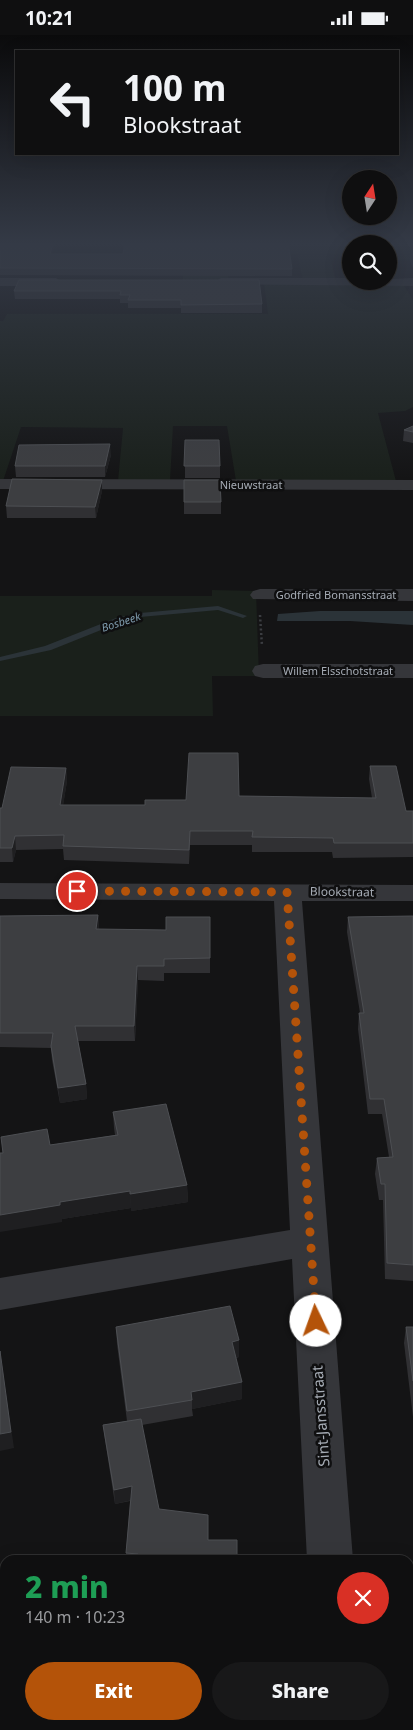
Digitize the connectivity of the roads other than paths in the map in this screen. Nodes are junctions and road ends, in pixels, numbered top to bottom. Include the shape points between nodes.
1 (0, 484) edge
2 (413, 485) edge
3 (260, 595) road end
4 (413, 595) edge
5 (263, 671) road end
6 (413, 671) edge
7 (0, 891) edge
8 (287, 892) junction
9 (413, 893) edge
10 (311, 1241) junction
11 (0, 1293) edge
12 (330, 1555) edge

1 - 2 street, Nieuwstraat
3 - 4 street, Godfried Bomansstraat
5 - 6 street, Willem Elsschotstraat
7 - 8 street, Blookstraat
8 - 9 street, Blookstraat
8 - 10 street, Sint-Jansstraat
10 - 11 street
10 - 12 street, Sint-Jansstraat

